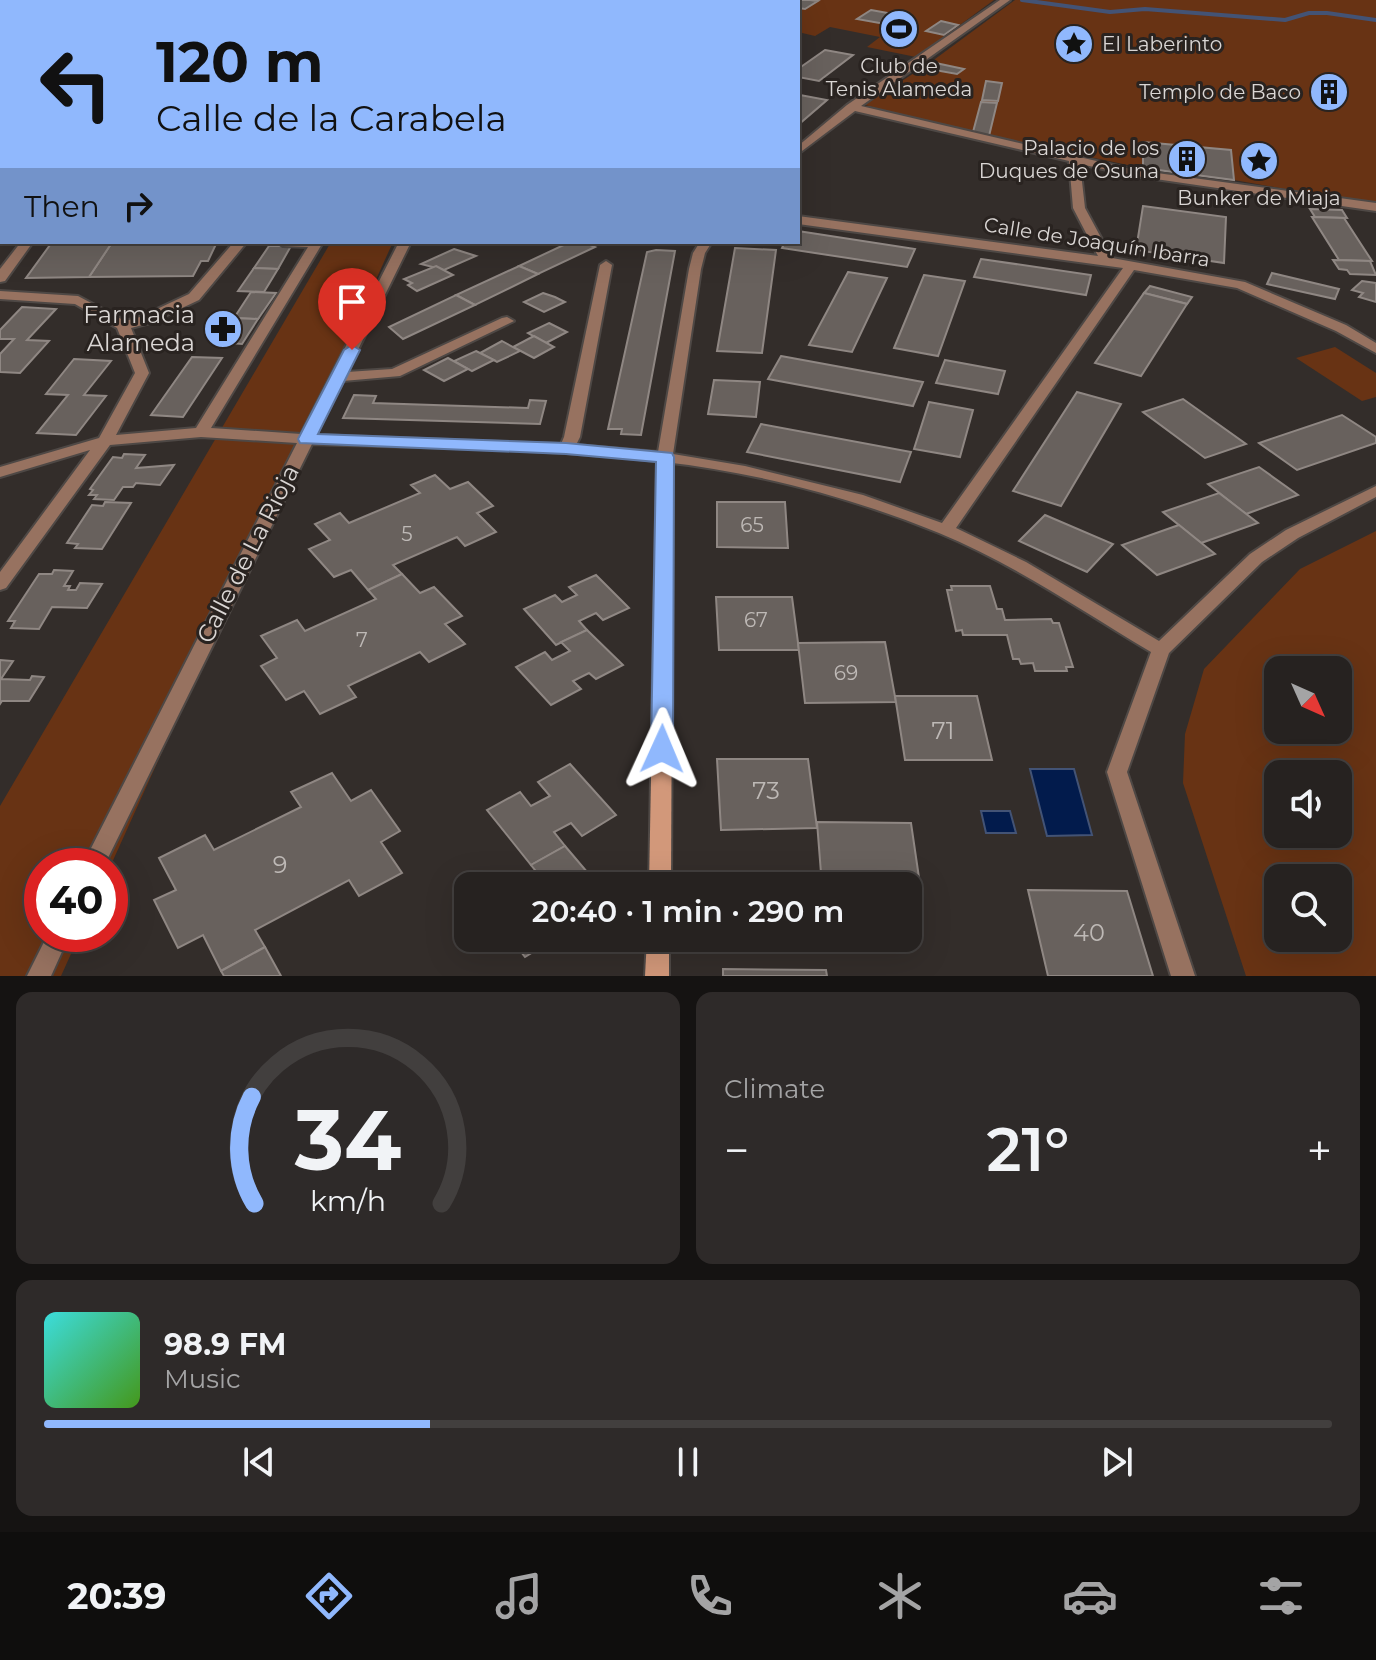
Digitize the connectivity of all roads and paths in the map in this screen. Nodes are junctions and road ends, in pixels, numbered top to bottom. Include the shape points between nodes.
1 (1006, 0) edge
2 (851, 107) junction
3 (800, 149) edge
4 (1074, 158) junction
5 (1372, 207) edge
6 (800, 220) edge
7 (1376, 220) edge
8 (26, 244) edge
9 (239, 244) edge
10 (316, 244) edge
11 (404, 244) edge
12 (705, 244) edge
13 (1107, 261) junction
14 (606, 265) dead end
15 (1131, 265) junction
16 (0, 278) edge
17 (0, 295) edge
18 (507, 321) dead end
19 (123, 326) junction
20 (1376, 349) edge
21 (339, 377) junction
22 (201, 432) junction
23 (307, 439) junction
24 (105, 441) junction
25 (566, 449) junction
26 (665, 457) junction
27 (0, 472) edge
28 (1376, 491) edge
29 (946, 530) junction
30 (0, 584) edge
31 (1161, 650) junction
32 (102, 848) edge
33 (660, 872) edge
34 (50, 952) edge
35 (658, 952) edge
36 (39, 976) edge
37 (657, 976) edge
38 (1183, 976) edge

1 - 2 street
2 - 3 street
2 - 4 street
4 - 5 street via 1135,173
4 - 13 street via 1079,208
5 - 7 street
6 - 13 street, Calle de Joaquín Ibarra
8 - 16 street
9 - 19 street via 194,297
10 - 22 street
11 - 21 street, Calle de La Rioja
12 - 26 street via 695,269
13 - 15 street, Calle de Joaquín Ibarra
14 - 25 street
15 - 20 street, Calle de Joaquín Ibarra via 1240,285 1341,328
15 - 29 street
17 - 19 street via 78,300
18 - 21 street via 395,373
19 - 24 street via 142,373
21 - 23 street, Calle de La Rioja
22 - 23 street
22 - 24 street
23 - 25 street
23 - 32 street, Calle de La Rioja
24 - 27 street
24 - 30 street
25 - 26 street
26 - 29 street via 857,498
26 - 33 street
28 - 31 street via 1256,558
29 - 31 street via 1020,566
31 - 38 street via 1117,772
34 - 36 street
35 - 37 street

